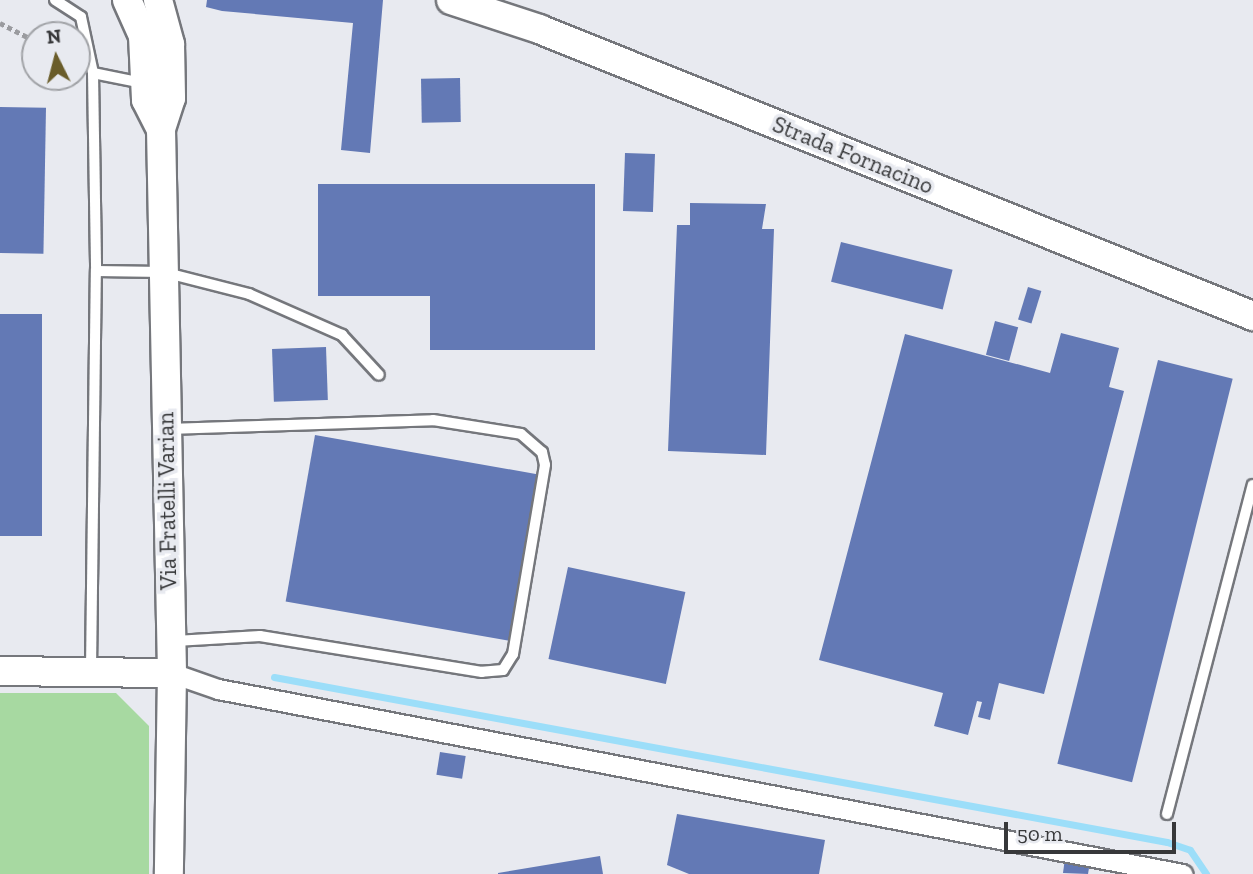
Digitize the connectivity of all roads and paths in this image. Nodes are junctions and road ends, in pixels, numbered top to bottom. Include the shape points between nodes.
1 (55, 0) edge
2 (127, 0) edge
3 (158, 0) edge
4 (451, 0) edge
5 (0, 23) edge
6 (21, 34) edge
7 (93, 73) junction
8 (158, 82) junction
9 (96, 271) junction
10 (163, 272) junction
11 (1253, 316) edge
12 (379, 375) dead end
13 (166, 429) junction
14 (1253, 485) edge
15 (171, 642) junction
16 (91, 670) junction
17 (0, 671) edge
18 (172, 673) junction
19 (1167, 814) dead end
20 (169, 874) edge
21 (1182, 874) edge

1 - 7 lane via 81,17
2 - 8 street, Via Fratelli Varian
3 - 8 street, Via Fratelli Varian via 170,44
4 - 11 street, Strada Fornacino via 539,29
5 - 6 path
7 - 8 lane
7 - 9 lane
8 - 10 street, Via Fratelli Varian
9 - 10 lane
9 - 16 lane
10 - 12 lane via 225,286 342,335
10 - 13 street, Via Fratelli Varian
13 - 15 street, Via Fratelli Varian
13 - 15 lane via 433,420 521,434 542,453 545,465 513,654 503,670 482,672 260,636
14 - 19 lane
15 - 18 street, Via Fratelli Varian
16 - 17 street
16 - 18 street
18 - 20 street, Via Fratelli Varian
18 - 21 street via 218,688

